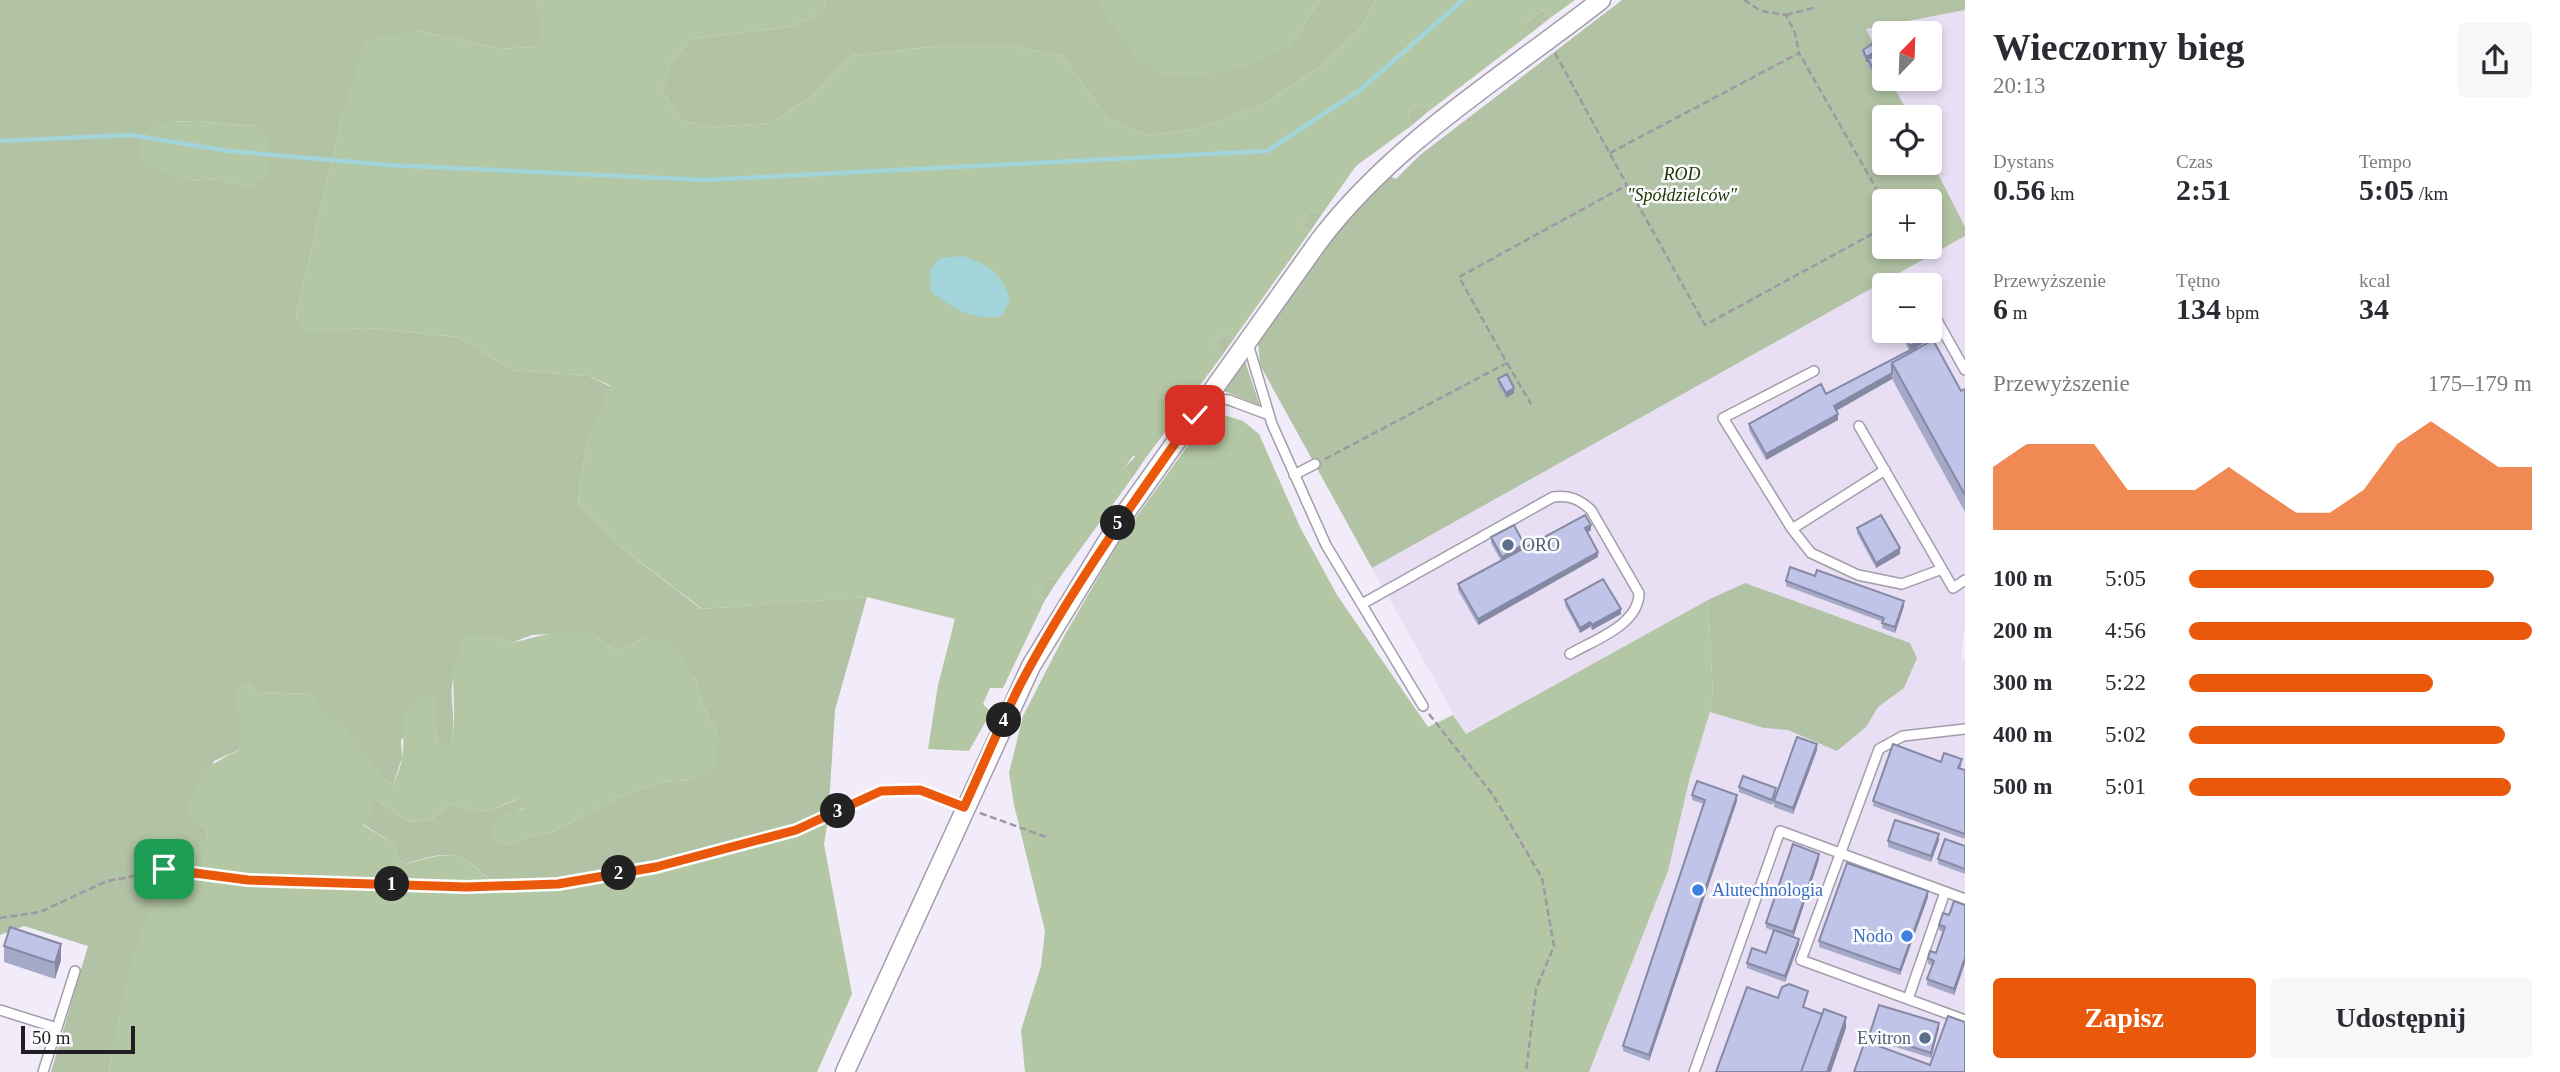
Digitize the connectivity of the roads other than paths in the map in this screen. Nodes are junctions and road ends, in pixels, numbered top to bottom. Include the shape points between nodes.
1 (1601, 0) edge
2 (1942, 329) edge
3 (1248, 344) junction
4 (1965, 370) edge
5 (1814, 371) dead end
6 (1209, 398) junction
7 (1269, 415) junction
8 (1859, 426) dead end
9 (1315, 464) road end
10 (1885, 470) junction
11 (1294, 475) junction
12 (1792, 529) junction
13 (1942, 569) junction
14 (1965, 580) edge
15 (1362, 604) junction
16 (1570, 654) dead end
17 (1423, 706) road end
18 (1965, 729) edge
19 (1838, 853) junction
20 (1945, 891) junction
21 (1965, 899) edge
22 (75, 971) dead end
23 (1908, 999) junction
24 (0, 1010) edge
25 (1965, 1020) edge
26 (57, 1028) junction
27 (43, 1072) edge
28 (845, 1072) edge
29 (1694, 1072) edge

1 - 3 street via 1371,180 1319,241
2 - 4 lane
3 - 6 street
3 - 7 lane
5 - 12 lane via 1723,418
6 - 7 lane
6 - 28 street via 1121,519 1020,685
7 - 11 lane
8 - 10 lane
9 - 11 lane
10 - 12 lane
10 - 13 lane
11 - 15 lane via 1326,545
12 - 13 lane via 1811,553 1858,575 1902,584
13 - 14 lane via 1953,588
15 - 16 lane via 1553,497 1566,496 1581,500 1591,510 1639,593 1625,622
15 - 17 lane
18 - 19 lane via 1903,736 1879,749
19 - 20 lane
19 - 23 lane via 1801,960
19 - 29 lane via 1780,831
20 - 21 lane
20 - 23 lane
22 - 26 lane
23 - 25 lane
24 - 26 lane
26 - 27 lane

